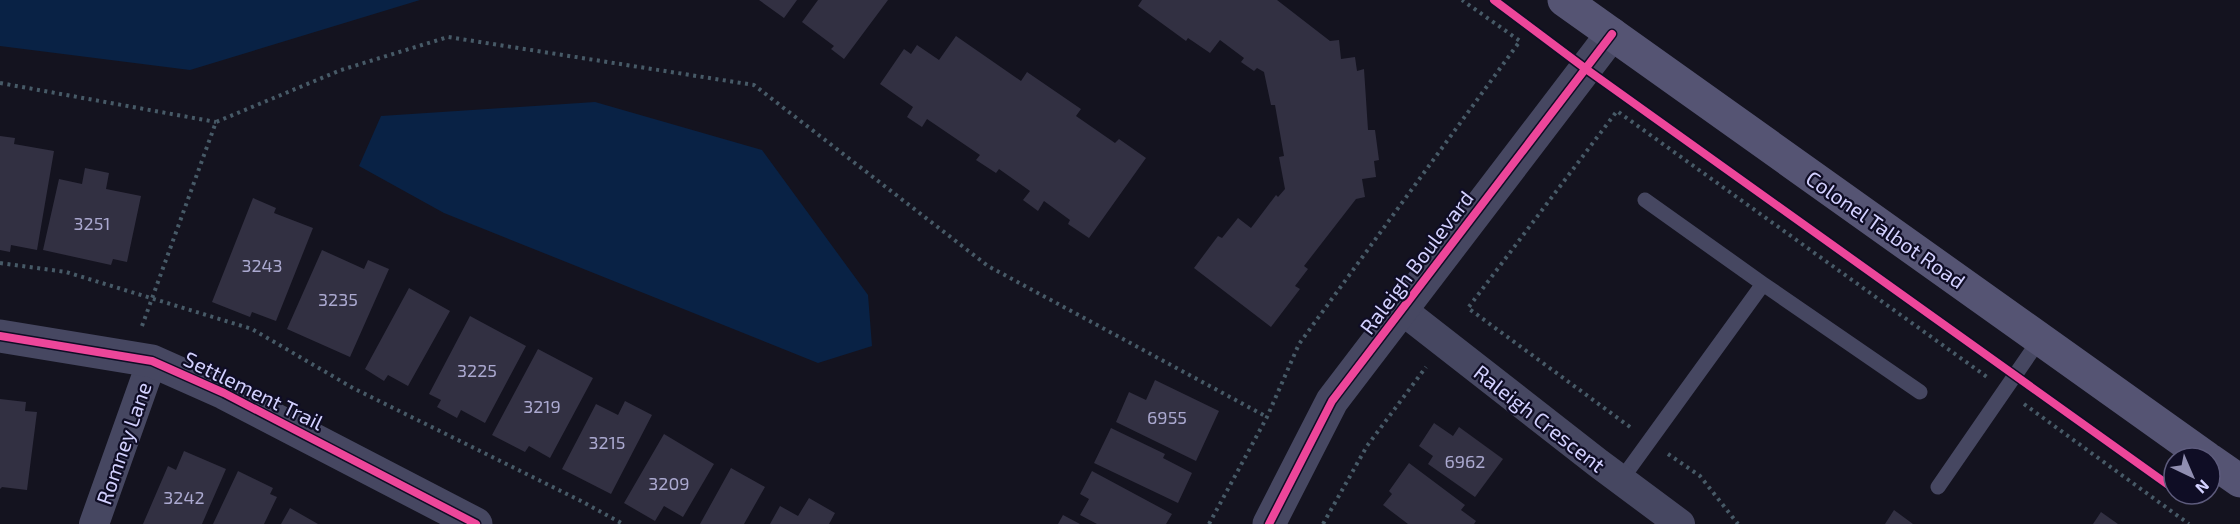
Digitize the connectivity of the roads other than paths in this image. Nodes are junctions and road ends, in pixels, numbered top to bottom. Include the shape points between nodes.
1 (1564, 0) edge
2 (1612, 34) junction
3 (1645, 200) dead end
4 (1762, 284) junction
5 (1402, 310) junction
6 (0, 336) edge
7 (2040, 339) junction
8 (140, 359) junction
9 (1920, 392) dead end
10 (2191, 446) edge
11 (2222, 468) edge
12 (1621, 480) junction
13 (2240, 481) edge
14 (1938, 487) dead end
15 (94, 524) edge
16 (476, 524) edge
17 (1269, 524) edge
18 (1680, 524) edge

1 - 2 main road, Colonel Talbot Road
2 - 5 street, Raleigh Boulevard
2 - 7 main road, Colonel Talbot Road
3 - 4 lane
4 - 9 lane
4 - 12 lane
5 - 12 street, Raleigh Crescent
5 - 17 street, Raleigh Boulevard via 1332,402
6 - 8 street, Settlement Trail
7 - 10 main road, Colonel Talbot Road
7 - 14 lane
8 - 15 street, Romney Lane
8 - 16 street, Settlement Trail via 224,393
11 - 13 main road, Colonel Talbot Road
12 - 18 street, Raleigh Crescent

